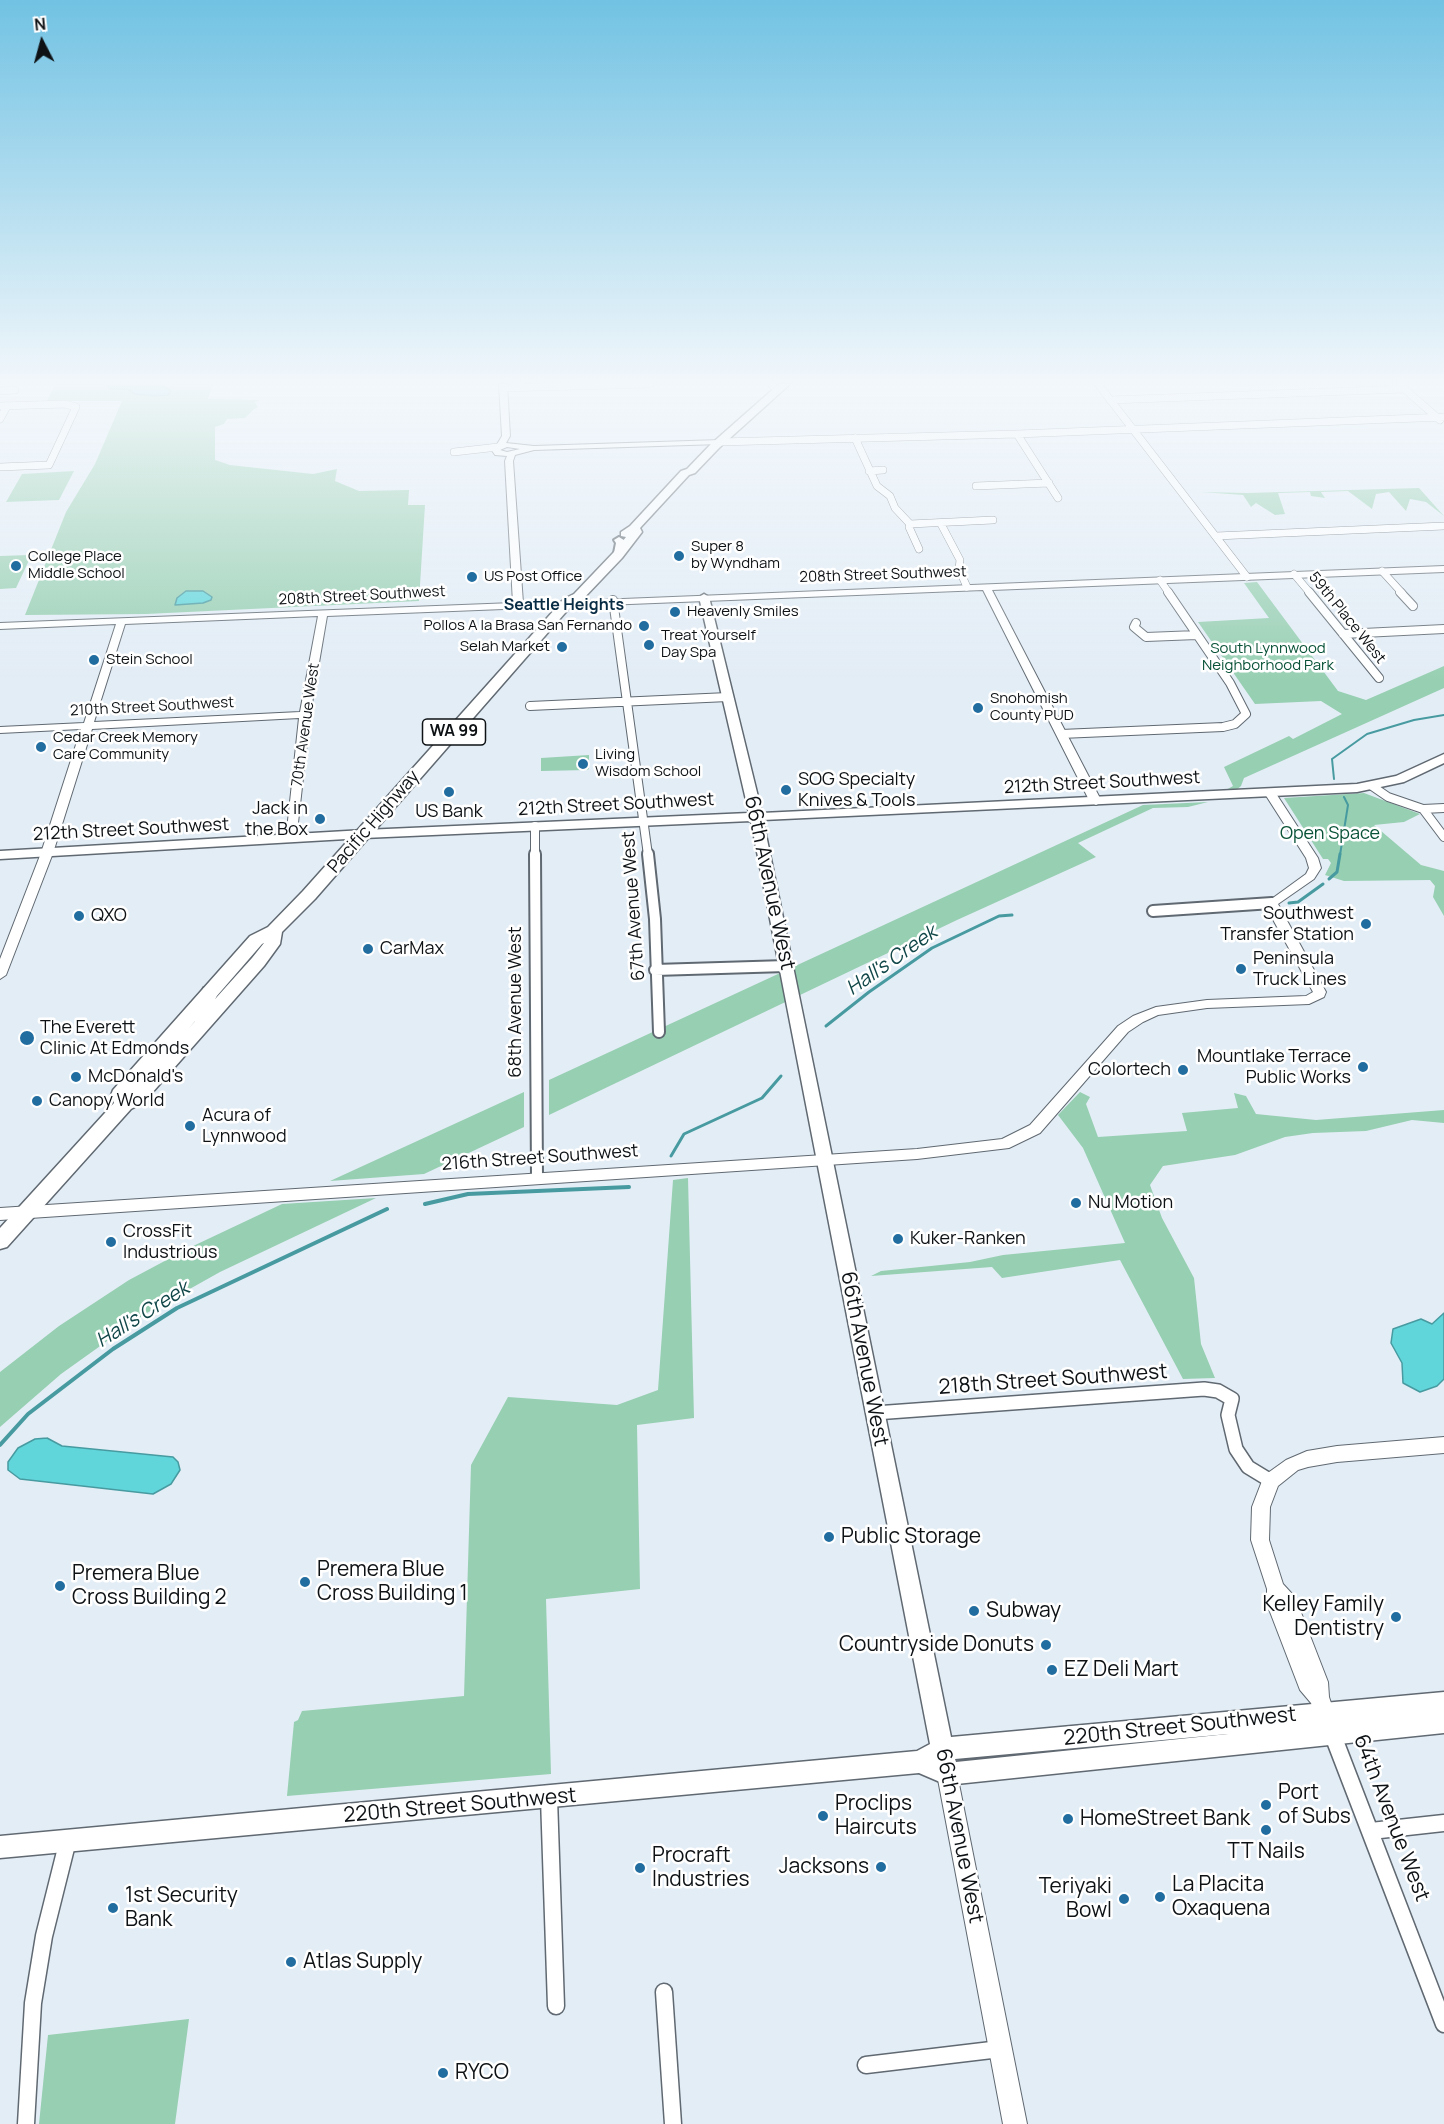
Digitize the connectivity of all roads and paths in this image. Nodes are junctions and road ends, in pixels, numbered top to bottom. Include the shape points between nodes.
1 (513, 483) edge
2 (676, 483) edge
3 (875, 483) edge
4 (1046, 483) edge
5 (1049, 483) edge
6 (1175, 483) edge
7 (976, 486) dead end
8 (1058, 498) dead end
9 (993, 520) dead end
10 (941, 524) junction
11 (910, 525) junction
12 (1444, 526) edge
13 (1216, 536) junction
14 (624, 541) junction
15 (919, 549) dead end
16 (1444, 569) edge
17 (1382, 571) junction
18 (1294, 574) junction
19 (1247, 577) junction
20 (1160, 580) junction
21 (967, 587) junction
22 (986, 587) junction
23 (704, 597) junction
24 (613, 600) junction
25 (568, 602) junction
26 (518, 604) junction
27 (1413, 606) dead end
28 (323, 613) junction
29 (121, 621) junction
30 (1136, 623) dead end
31 (0, 626) edge
32 (1444, 629) edge
33 (1343, 634) junction
34 (1197, 635) junction
35 (1379, 678) dead end
36 (728, 697) junction
37 (627, 701) junction
38 (530, 706) dead end
39 (305, 715) junction
40 (86, 725) junction
41 (0, 730) edge
42 (1060, 734) junction
43 (1444, 758) edge
44 (1372, 786) junction
45 (1271, 794) junction
46 (1096, 802) junction
47 (1444, 808) edge
48 (1423, 809) junction
49 (756, 816) junction
50 (644, 821) junction
51 (535, 826) junction
52 (364, 834) junction
53 (1444, 837) edge
54 (292, 838) junction
55 (47, 853) junction
56 (0, 855) edge
57 (1272, 903) junction
58 (1153, 911) dead end
59 (274, 931) junction
60 (4, 954) edge
61 (786, 966) junction
62 (656, 970) junction
63 (0, 975) edge
64 (210, 992) junction
65 (204, 1021) junction
66 (659, 1032) dead end
67 (124, 1104) junction
68 (825, 1160) junction
69 (537, 1178) junction
70 (27, 1212) junction
71 (0, 1214) edge
72 (0, 1241) edge
73 (875, 1413) junction
74 (1444, 1445) edge
75 (1271, 1481) junction
76 (1444, 1703) edge
77 (1325, 1715) junction
78 (1444, 1722) edge
79 (942, 1749) junction
80 (919, 1762) junction
81 (947, 1774) junction
82 (549, 1798) junction
83 (1444, 1823) edge
84 (1371, 1832) junction
85 (68, 1840) junction
86 (0, 1846) edge
87 (664, 1992) dead end
88 (556, 2006) dead end
89 (1442, 2013) edge
90 (1000, 2049) junction
91 (866, 2065) dead end
92 (27, 2124) edge
93 (673, 2124) edge
94 (1015, 2124) edge

1 - 26 street
2 - 14 highway, Pacific Highway / WA 99
3 - 11 street via 890,496
4 - 7 street
5 - 8 street
6 - 13 street
9 - 10 street
10 - 11 street
10 - 21 street via 960,560 959,569
11 - 15 street
12 - 13 street
13 - 19 street
14 - 25 highway, Pacific Highway / WA 99 via 619,553 578,597
14 - 25 highway, Pacific Highway / WA 99 via 567,598
16 - 17 street, 208th Street Southwest
17 - 18 street, 208th Street Southwest
17 - 27 street
18 - 19 street, 208th Street Southwest
18 - 33 street, 59th Place West
19 - 20 street, 208th Street Southwest
20 - 22 street, 208th Street Southwest
20 - 34 street
21 - 22 street, 208th Street Southwest
21 - 23 street, 208th Street Southwest
22 - 42 street
23 - 24 street, 208th Street Southwest
23 - 36 main road, 66th Avenue West
24 - 25 street, 208th Street Southwest
24 - 37 street, 67th Avenue West
25 - 26 street, 208th Street Southwest
25 - 52 highway, Pacific Highway / WA 99
26 - 28 street, 208th Street Southwest
28 - 29 street, 208th Street Southwest
28 - 39 street, 70th Avenue West
29 - 31 street, 208th Street Southwest
29 - 40 street
30 - 34 street via 1134,627 1146,637
32 - 33 street
33 - 35 street, 59th Place West
34 - 42 street via 1246,709 1242,720 1223,727
36 - 37 street
36 - 49 main road, 66th Avenue West
37 - 38 street
37 - 50 street, 67th Avenue West
39 - 40 street, 210th Street Southwest
39 - 54 street, 70th Avenue West
40 - 41 street, 210th Street Southwest
40 - 55 street
42 - 46 street
43 - 44 main road, 212th Street Southwest via 1400,779
44 - 45 main road, 212th Street Southwest
44 - 48 street via 1388,797
45 - 46 main road, 212th Street Southwest
45 - 57 street via 1315,868 1310,876
46 - 49 main road, 212th Street Southwest
47 - 48 street
48 - 53 street
49 - 50 main road, 212th Street Southwest
49 - 61 main road, 66th Avenue West
50 - 51 main road, 212th Street Southwest
50 - 62 street, 67th Avenue West via 656,931
51 - 52 main road, 212th Street Southwest
51 - 69 street, 68th Avenue West
52 - 54 main road, 212th Street Southwest
52 - 59 highway, Pacific Highway / WA 99
54 - 55 main road, 212th Street Southwest
55 - 56 main road, 212th Street Southwest
55 - 60 street
57 - 58 street
57 - 68 street, 216th Street Southwest via 1320,992 1318,996 1309,1000 1156,1011 1138,1019 1123,1029 1035,1129 1004,1144
59 - 64 highway, Pacific Highway / WA 99 via 256,940
59 - 65 highway, Pacific Highway / WA 99 via 272,944
60 - 63 street
61 - 62 street
61 - 68 main road, 66th Avenue West
62 - 66 street, 67th Avenue West
64 - 65 main road via 200,1016
64 - 67 highway, Pacific Highway / WA 99 via 120,1095
65 - 67 highway, Pacific Highway / WA 99 via 137,1097
67 - 70 highway, Pacific Highway / WA 99
68 - 69 street, 216th Street Southwest
68 - 73 main road, 66th Avenue West
69 - 70 street, 216th Street Southwest
70 - 71 street, 216th Street Southwest
70 - 72 highway, Pacific Highway / WA 99
73 - 75 street, 218th Street Southwest via 1218,1391 1232,1399 1228,1415 1236,1449 1248,1467
73 - 79 main road, 66th Avenue West
74 - 75 street via 1307,1459
75 - 77 street, 64th Avenue West via 1261,1507 1260,1540 1276,1589 1276,1604 1307,1683
76 - 77 main road, 220th Street Southwest
77 - 78 main road, 220th Street Southwest
77 - 79 main road, 220th Street Southwest
77 - 81 main road, 220th Street Southwest
77 - 84 street, 64th Avenue West
79 - 80 main road, 220th Street Southwest
79 - 81 main road, 66th Avenue West
80 - 81 main road, 220th Street Southwest
80 - 82 main road, 220th Street Southwest
81 - 90 street, 66th Avenue West
82 - 85 main road, 220th Street Southwest
82 - 88 street
83 - 84 street
84 - 89 street, 64th Avenue West
85 - 86 main road, 220th Street Southwest
85 - 92 street via 44,1936 33,2003
87 - 93 street
90 - 91 street
90 - 94 street, 66th Avenue West

